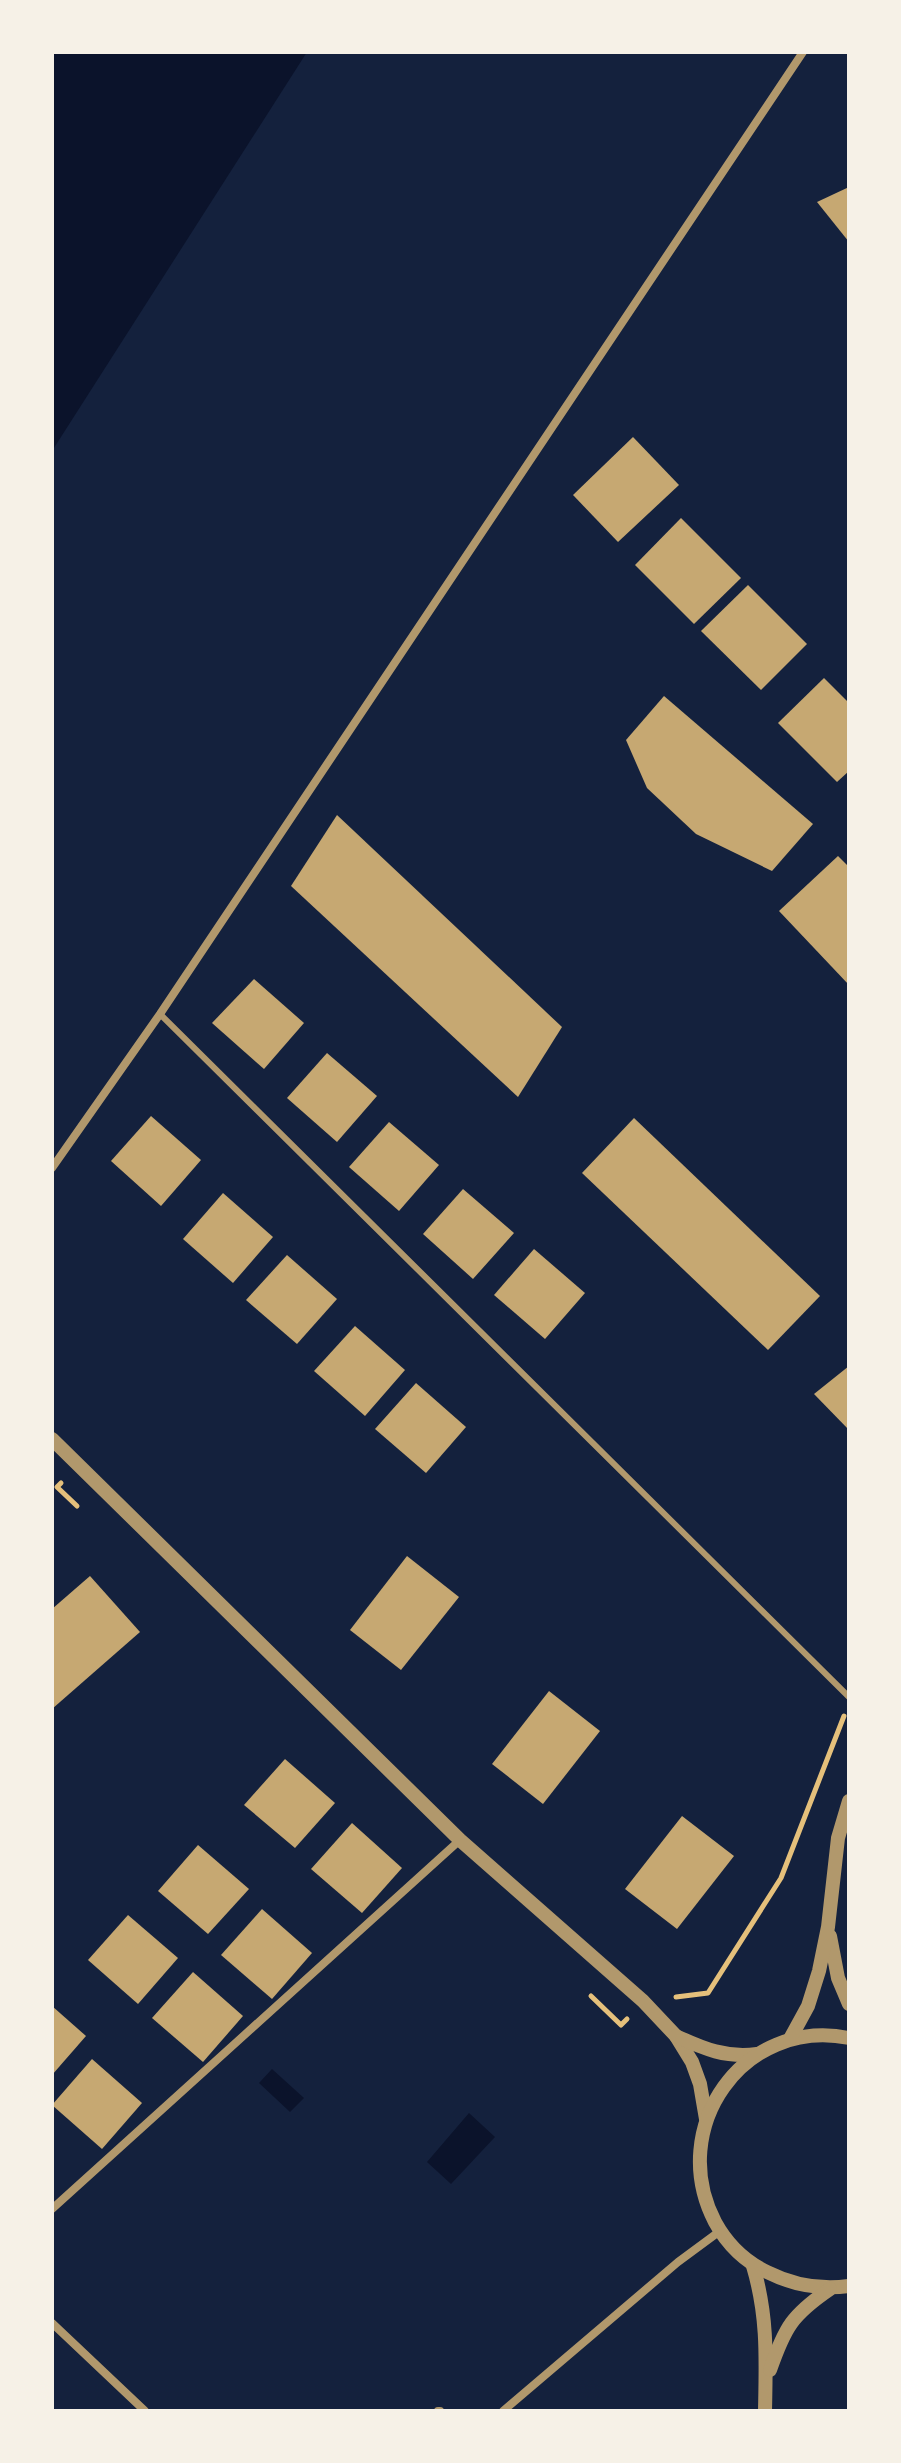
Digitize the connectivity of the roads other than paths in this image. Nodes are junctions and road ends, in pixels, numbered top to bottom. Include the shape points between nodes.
1 (803, 52) edge
2 (160, 1014) junction
3 (52, 1168) edge
4 (52, 1439) edge
5 (849, 1697) edge
6 (849, 1801) edge
7 (460, 1840) junction
8 (828, 1927) junction
9 (849, 2004) edge
10 (676, 2036) junction
11 (849, 2038) edge
12 (790, 2039) junction
13 (757, 2054) junction
14 (706, 2119) junction
15 (52, 2209) edge
16 (720, 2231) junction
17 (753, 2266) junction
18 (849, 2286) edge
19 (830, 2289) junction
20 (52, 2323) edge
21 (766, 2382) junction
22 (145, 2411) edge
23 (503, 2411) edge
24 (765, 2411) edge

1 - 2 street
2 - 3 street
2 - 5 lane
4 - 7 street
6 - 8 street via 838,1838
7 - 10 street
7 - 15 street
8 - 9 street
8 - 12 street via 808,2006
10 - 13 street via 734,2057
10 - 14 street via 696,2073
11 - 12 street via 831,2034
12 - 13 street
13 - 14 street via 726,2082
14 - 16 street via 699,2176
16 - 17 street
16 - 23 street
17 - 19 street via 790,2283
17 - 21 street via 766,2324
18 - 19 street
19 - 21 street via 804,2307 784,2331
20 - 22 street
21 - 24 street

